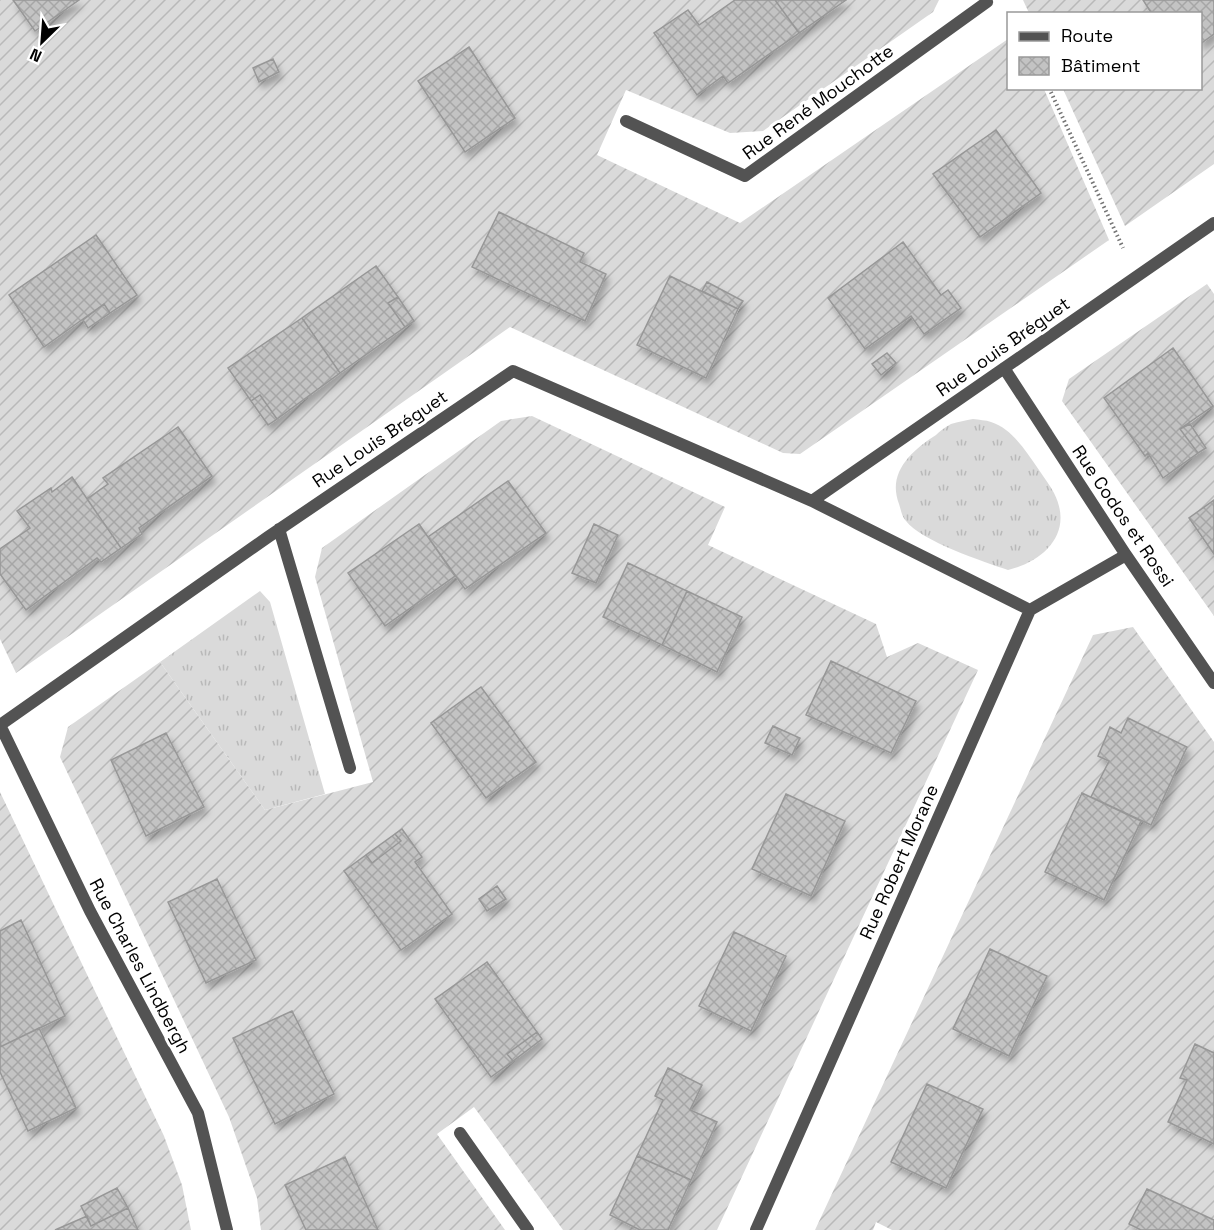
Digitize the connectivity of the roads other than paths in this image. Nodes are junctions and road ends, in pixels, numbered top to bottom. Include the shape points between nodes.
1 (986, 0) edge
2 (626, 121) dead end
3 (1214, 223) edge
4 (1004, 368) junction
5 (812, 501) junction
6 (279, 529) junction
7 (1126, 555) junction
8 (1030, 610) junction
9 (1214, 683) edge
10 (0, 725) edge
11 (350, 768) dead end
12 (460, 1133) dead end
13 (227, 1230) edge
14 (528, 1230) edge
15 (756, 1230) edge

1 - 2 street, Rue René Mouchotte via 745,176
3 - 4 street, Rue Louis Bréguet
4 - 5 street, Rue Louis Bréguet
4 - 7 street, Rue Codos et Rossi
5 - 6 street, Rue Louis Bréguet via 513,371
5 - 8 street, Rue Louis Bréguet
6 - 10 street, Rue Louis Bréguet
6 - 11 street
7 - 8 street
7 - 9 street, Rue Codos et Rossi
8 - 15 street, Rue Robert Morane
10 - 13 street, Rue Charles Lindbergh via 90,911 198,1113
12 - 14 street

